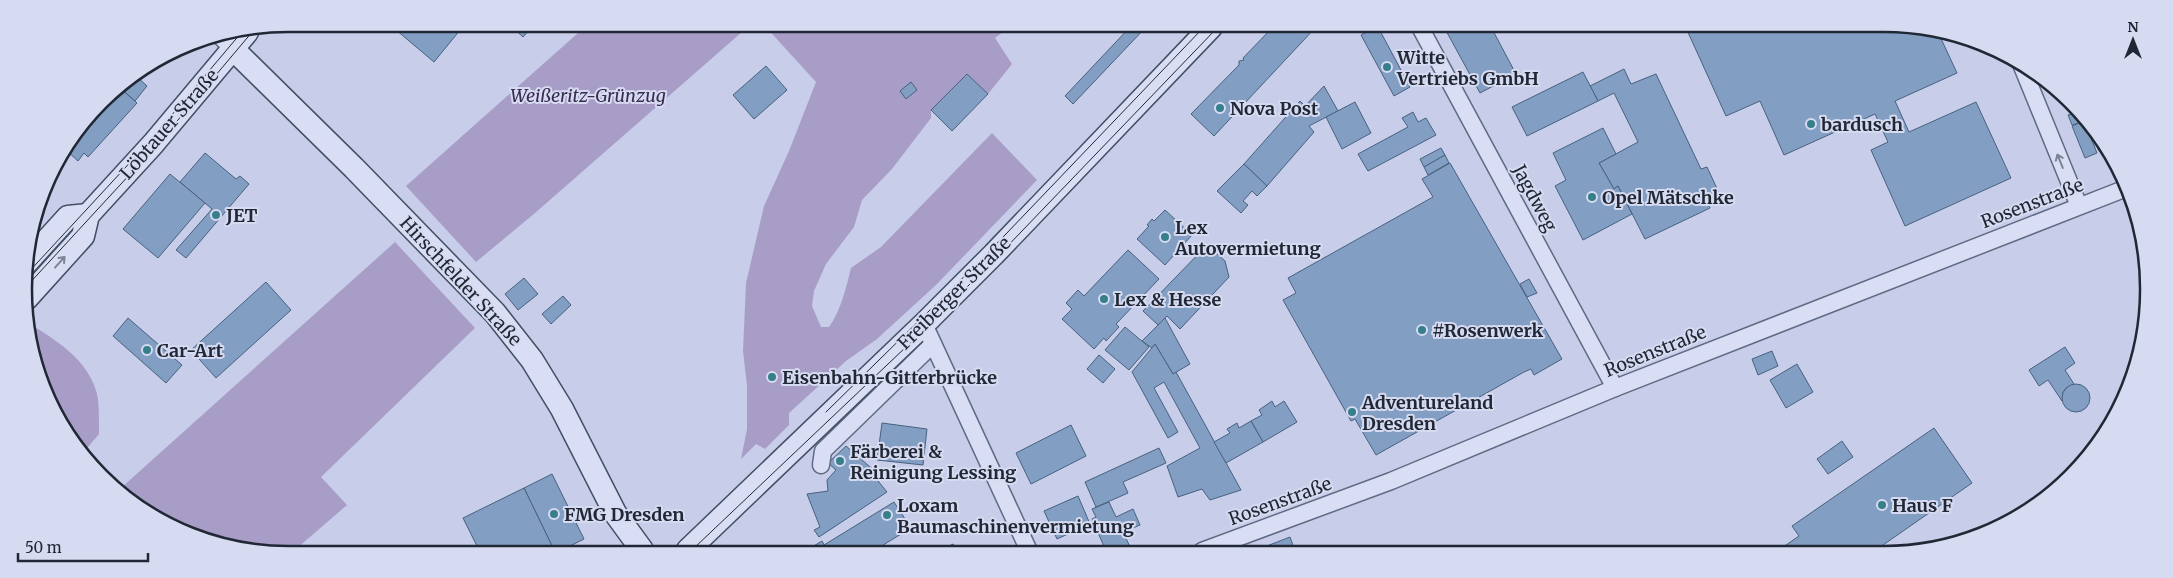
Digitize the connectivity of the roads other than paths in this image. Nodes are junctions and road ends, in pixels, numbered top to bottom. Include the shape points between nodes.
1 (1205, 32) edge
2 (1423, 32) edge
3 (227, 43) edge
4 (2026, 75) edge
5 (2121, 190) edge
6 (2079, 206) junction
7 (88, 215) junction
8 (35, 253) edge
9 (32, 292) edge
10 (929, 334) junction
11 (1615, 388) junction
12 (821, 465) dead end
13 (639, 546) edge
14 (692, 546) edge
15 (1027, 546) edge
16 (1215, 546) edge

1 - 10 street, Freiberger Straße via 994,254
2 - 11 street, Jagdweg
3 - 7 street, Löbtauer Straße via 153,144
3 - 13 street, Hirschfelder Straße via 495,313 532,360 562,409 615,513
6 -> 4 street
5 - 6 street, Rosenstraße
6 - 11 street, Rosenstraße
7 - 8 street via 68,217
9 -> 7 street, Löbtauer Straße via 83,236
10 - 12 street via 823,451
10 - 14 street, Freiberger Straße
10 - 15 street
11 - 16 street, Rosenstraße via 1390,481

